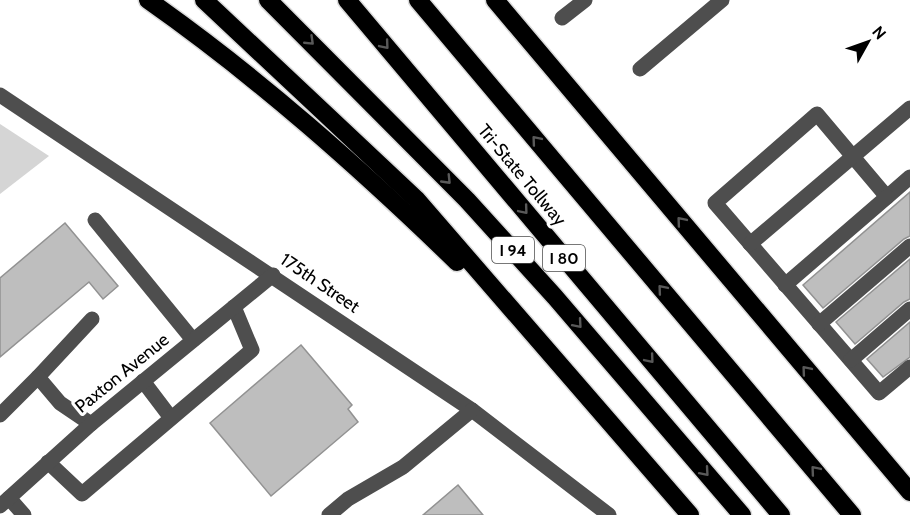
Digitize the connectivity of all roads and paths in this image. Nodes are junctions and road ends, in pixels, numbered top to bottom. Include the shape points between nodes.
1 (148, 0) edge
2 (204, 0) edge
3 (268, 0) edge
4 (347, 0) edge
5 (418, 0) edge
6 (495, 0) edge
7 (585, 0) edge
8 (722, 0) edge
9 (564, 10) edge
10 (640, 69) dead end
11 (0, 95) edge
12 (910, 108) edge
13 (853, 157) junction
14 (910, 177) edge
15 (887, 197) junction
16 (95, 220) dead end
17 (750, 244) junction
18 (910, 246) edge
19 (273, 275) junction
20 (785, 285) junction
21 (234, 307) junction
22 (910, 309) edge
23 (92, 320) dead end
24 (819, 324) junction
25 (193, 340) junction
26 (549, 351) junction
27 (851, 360) junction
28 (910, 366) edge
29 (38, 377) junction
30 (143, 381) junction
31 (472, 410) junction
32 (0, 415) edge
33 (844, 415) junction
34 (171, 418) junction
35 (91, 424) junction
36 (48, 462) junction
37 (910, 492) edge
38 (910, 501) edge
39 (4, 502) edge
40 (24, 515) edge
41 (329, 515) edge
42 (609, 515) edge
43 (690, 515) edge
44 (742, 515) edge
45 (781, 515) edge
46 (852, 515) edge

1 - 26 highway via 243,70 314,129
2 - 26 highway via 416,199
3 -> 44 highway, I 94 via 467,200
4 -> 45 highway, Tri-State Tollway / I 80
46 -> 5 highway, Tri-State Tollway
33 -> 6 highway
7 - 9 street
8 - 10 street
11 - 19 street, 175th Street
12 - 13 street
13 - 15 street
13 - 17 street
13 - 17 street via 817,114 715,203
14 - 15 street
15 - 20 street
16 - 25 street
17 - 20 street
18 - 24 street
19 - 21 street, Paxton Avenue
19 - 31 street, 175th Street
20 - 24 street
21 - 25 street, Paxton Avenue
21 - 34 street via 252,350
22 - 27 street
23 - 29 street
24 - 27 street
25 - 30 street, Paxton Avenue
26 - 43 highway
27 - 28 street via 879,393
29 - 32 street
29 - 35 street via 60,403
30 - 34 street
30 - 35 street, Paxton Avenue
31 - 41 street via 403,467
31 - 42 street, 175th Street
33 - 37 highway
33 - 38 highway
34 - 36 street via 82,494
35 - 36 street, Paxton Avenue
36 - 39 street, Paxton Avenue
39 - 40 street

